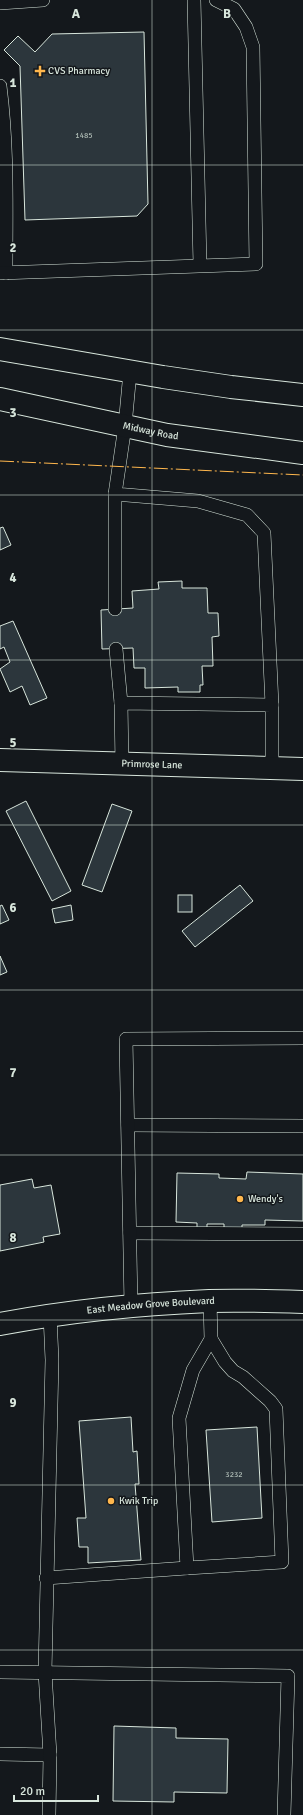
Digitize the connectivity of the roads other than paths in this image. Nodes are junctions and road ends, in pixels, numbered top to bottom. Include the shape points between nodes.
1 (43, 0) edge
2 (194, 0) edge
3 (216, 0) edge
4 (0, 3) edge
5 (0, 86) edge
6 (200, 265) junction
7 (3, 273) edge
8 (0, 348) edge
9 (130, 372) junction
10 (303, 395) edge
11 (0, 399) edge
12 (125, 426) junction
13 (303, 453) edge
14 (115, 494) junction
15 (115, 609) dead end
16 (116, 649) dead end
17 (120, 703) junction
18 (272, 705) junction
19 (0, 760) edge
20 (122, 764) junction
21 (272, 768) junction
22 (303, 769) edge
23 (303, 1038) edge
24 (128, 1124) junction
25 (303, 1126) edge
26 (130, 1233) junction
27 (303, 1234) edge
28 (210, 1301) junction
29 (303, 1302) edge
30 (131, 1306) junction
31 (50, 1315) junction
32 (0, 1324) edge
33 (211, 1338) junction
34 (186, 1568) junction
35 (46, 1578) junction
36 (0, 1672) edge
37 (45, 1672) junction
38 (0, 1754) edge
39 (50, 1755) junction
40 (48, 1815) edge
41 (284, 1815) edge

1 - 4 lane
2 - 6 lane
3 - 6 lane via 234,9 246,27 252,47 256,264
5 - 7 lane via 6,181
6 - 7 lane
8 - 9 street
9 - 10 street
9 - 12 lane
11 - 12 street, Midway Road
12 - 13 street, Midway Road via 167,435
12 - 14 lane
14 - 15 lane
14 - 18 lane via 198,501 247,515 264,533
16 - 17 lane
17 - 18 lane
17 - 20 lane
18 - 21 lane
19 - 20 street, Primrose Lane
20 - 21 street, Primrose Lane
21 - 22 street, Primrose Lane
23 - 24 lane via 126,1039
24 - 25 lane
24 - 26 lane
26 - 27 lane
26 - 30 lane
28 - 29 street, East Meadow Grove Boulevard
28 - 30 street, East Meadow Grove Boulevard
28 - 33 lane
30 - 31 street, East Meadow Grove Boulevard
31 - 32 street, East Meadow Grove Boulevard
31 - 35 lane via 52,1360
33 - 34 lane via 193,1370 179,1418
33 - 34 lane via 233,1371 270,1401 276,1410 282,1562
34 - 35 lane
35 - 37 lane
36 - 37 lane
37 - 39 lane
37 - 41 lane via 288,1676
38 - 39 lane
39 - 40 lane

